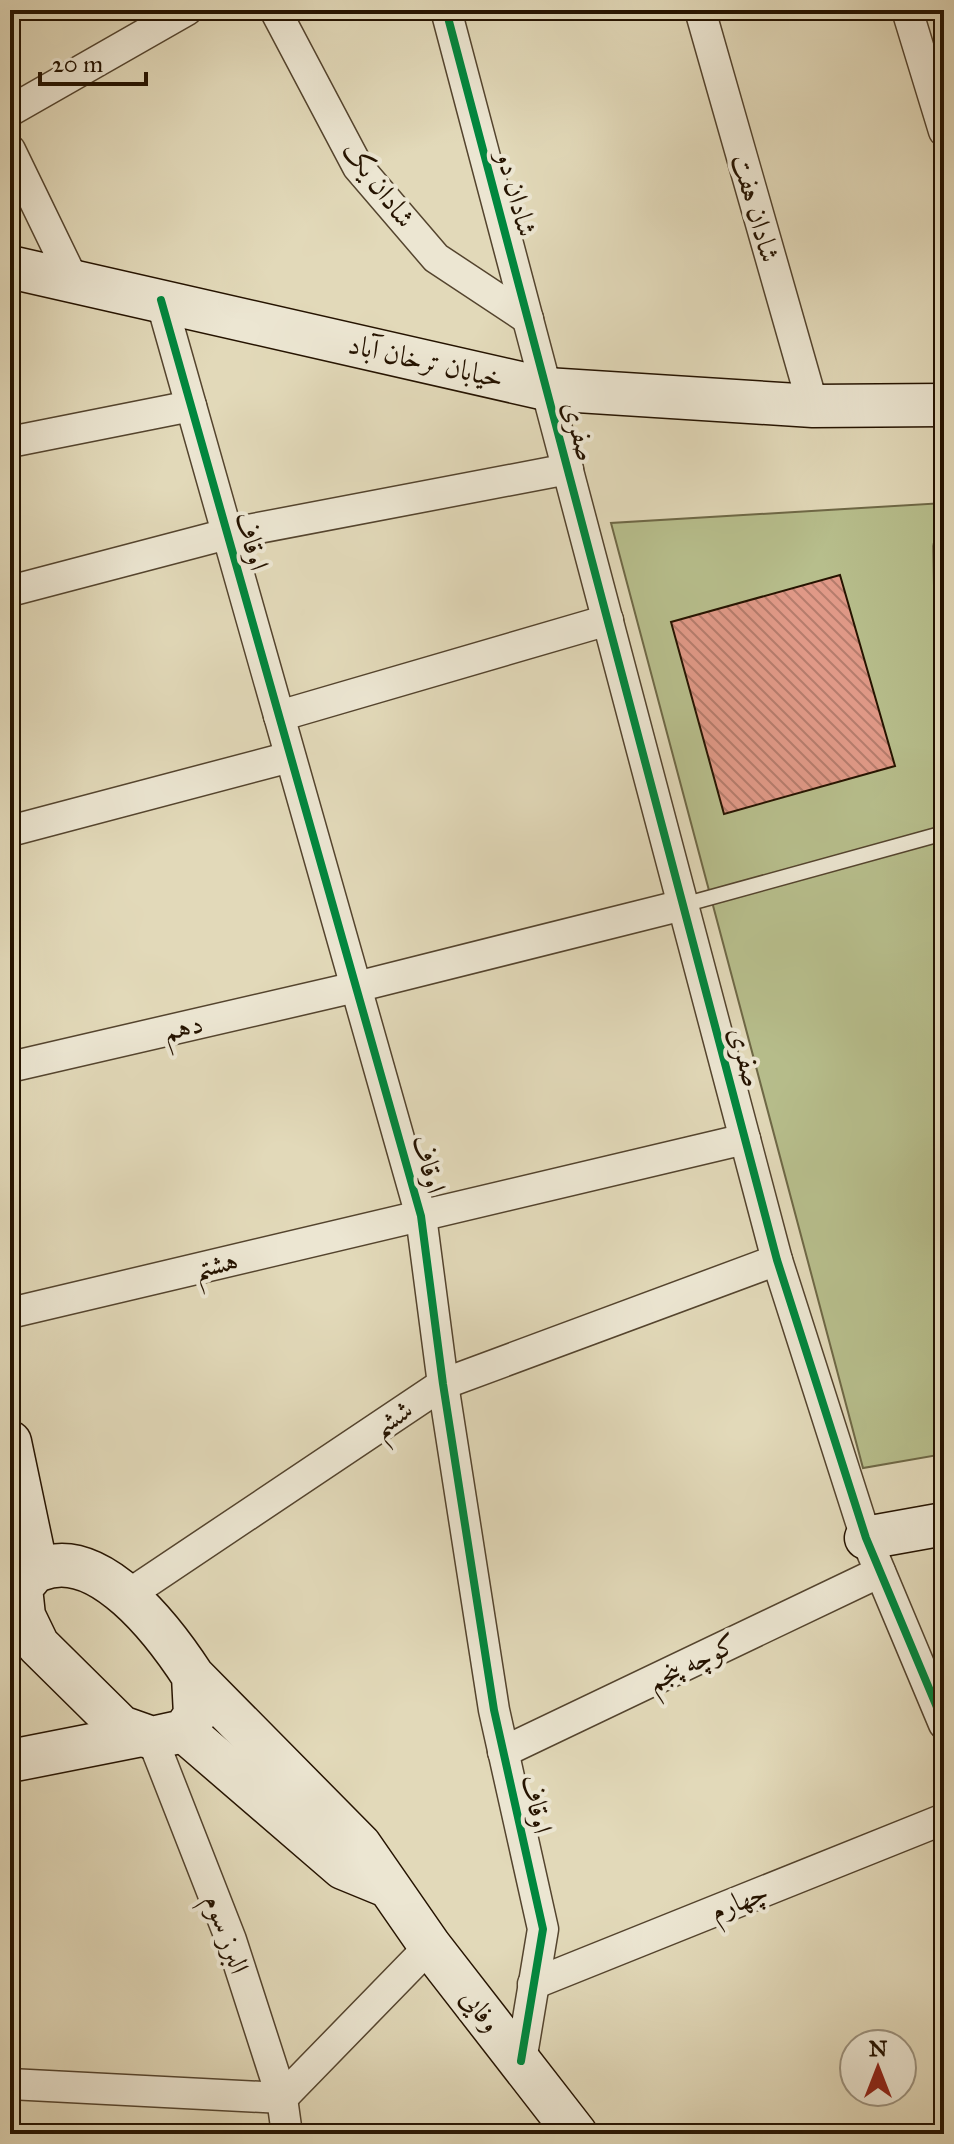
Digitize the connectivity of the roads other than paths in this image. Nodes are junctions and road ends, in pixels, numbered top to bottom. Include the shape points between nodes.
1 (187, 10) edge
2 (275, 10) edge
3 (446, 10) edge
4 (700, 10) edge
5 (907, 10) edge
6 (10, 111) edge
7 (944, 131) edge
8 (10, 150) edge
9 (10, 267) edge
10 (73, 280) junction
11 (161, 300) junction
12 (528, 319) junction
13 (546, 389) junction
14 (944, 403) edge
15 (191, 406) junction
16 (813, 406) junction
17 (10, 442) edge
18 (568, 469) junction
19 (227, 534) junction
20 (941, 546) dead end
21 (10, 591) edge
22 (608, 620) junction
23 (279, 716) junction
24 (290, 757) junction
25 (944, 784) edge
26 (10, 831) edge
27 (944, 833) edge
28 (683, 905) junction
29 (356, 987) junction
30 (10, 1067) edge
31 (745, 1139) junction
32 (421, 1216) junction
33 (777, 1260) junction
34 (10, 1313) edge
35 (443, 1384) junction
36 (10, 1442) edge
37 (944, 1524) edge
38 (873, 1555) junction
39 (25, 1576) edge
40 (125, 1597) junction
41 (20, 1638) edge
42 (193, 1676) junction
43 (944, 1724) edge
44 (159, 1735) junction
45 (503, 1752) junction
46 (10, 1761) edge
47 (944, 1819) edge
48 (387, 1886) junction
49 (430, 1946) junction
50 (533, 1984) junction
51 (521, 2061) junction
52 (10, 2084) edge
53 (282, 2098) junction
54 (287, 2134) edge
55 (576, 2134) edge

1 - 6 street
2 - 12 street, شادان یک via 358,167 436,258
3 - 12 street, شادان دو
4 - 16 street, شادان هفت
5 - 7 street
8 - 10 street
9 - 10 street, خیابان ترخان آباد
10 - 11 street, خیابان ترخان آباد
11 - 13 street, خیابان ترخان آباد
11 - 15 street, اوقاف
12 - 13 street, شادان دو
13 - 16 street, خیابان ترخان آباد
13 - 18 street, صفری
14 - 16 street, خیابان ترخان آباد
15 - 17 street
15 - 19 street, اوقاف
18 - 19 street
18 - 22 street, صفری
19 - 21 street
19 - 23 street, اوقاف
20 - 25 lane
22 - 23 street
22 - 28 street, صفری
23 - 24 street, اوقاف
24 - 26 street
24 - 29 street, اوقاف
27 - 28 lane
28 - 29 street, دهم
28 - 31 street, صفری
29 - 30 street, دهم
29 - 32 street, اوقاف
31 - 32 street, هشتم
31 - 33 street, صفری
32 - 34 street, هشتم
32 - 35 street, اوقاف
33 - 35 street, ششم
33 - 38 street, صفری
35 - 40 street, ششم
35 - 45 street, اوقاف
36 - 39 street
37 - 38 street
38 - 43 street, صفری
38 - 45 street, کوچه پنجم
39 - 40 street, وفایی via 68,1565 100,1575
39 - 41 street
40 - 42 street, وفایی via 173,1645
41 - 44 street via 38,1645 121,1727
42 - 44 street via 195,1715
42 - 48 street, وفایی via 360,1845
44 - 46 street
44 - 48 street via 343,1868
44 - 53 street, البرز سوم
45 - 50 street, اوقاف via 543,1929
47 - 50 street, چهارم
48 - 49 street, وفایی
49 - 51 street, وفایی
49 - 53 street
50 - 51 street, اوقاف
51 - 55 street, وفایی
52 - 53 street
53 - 54 street, البرز سوم

